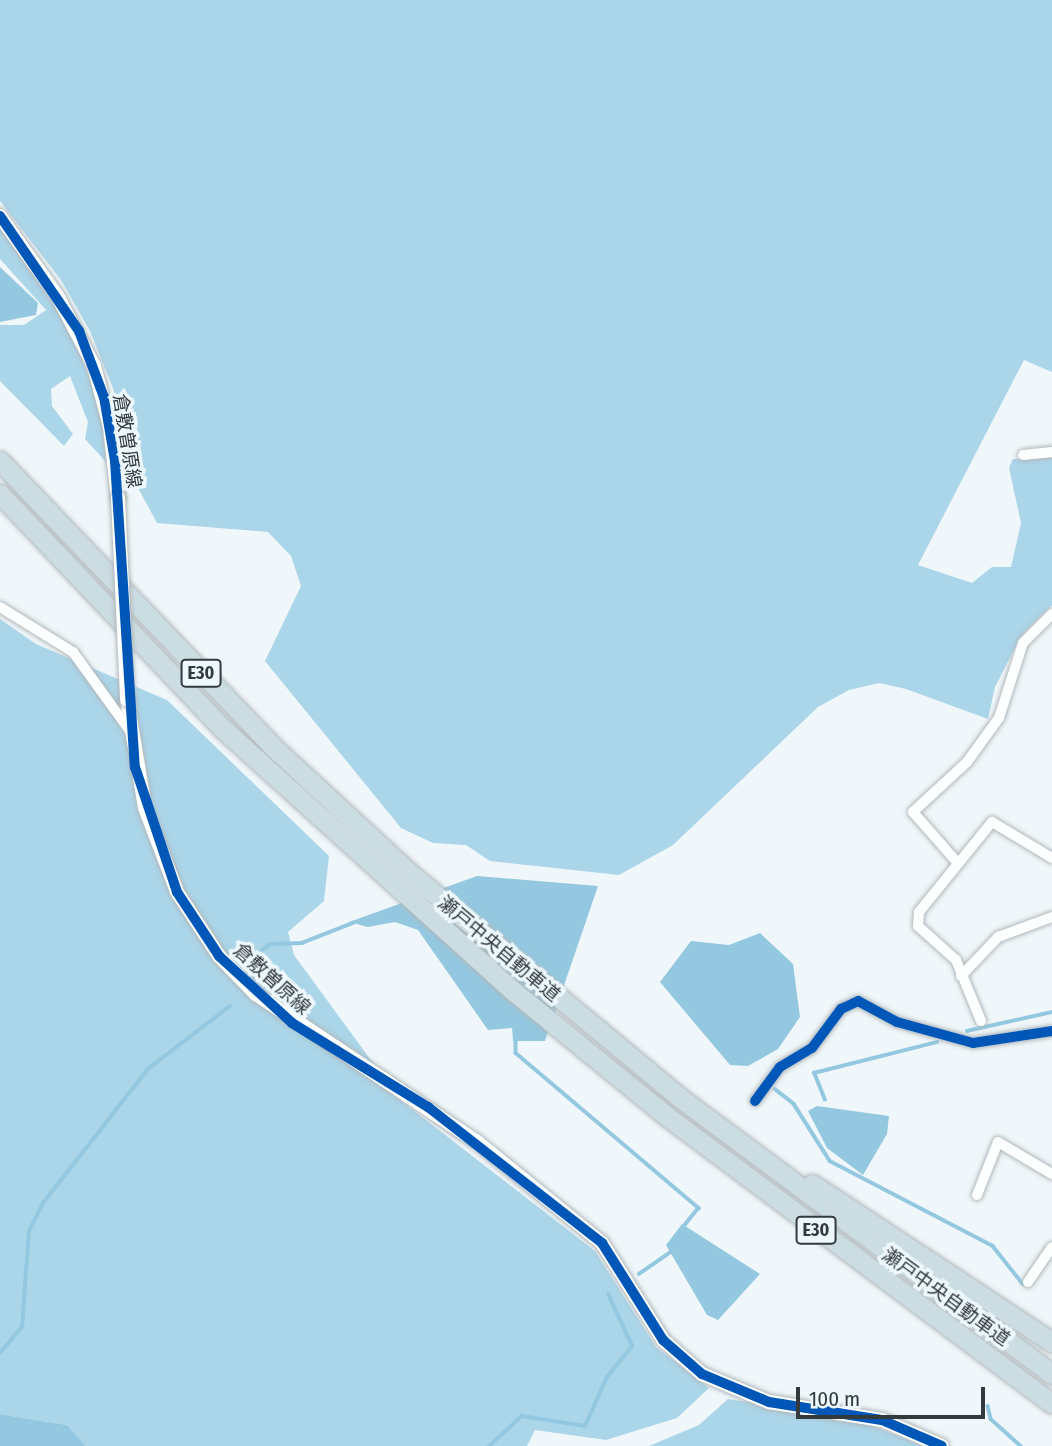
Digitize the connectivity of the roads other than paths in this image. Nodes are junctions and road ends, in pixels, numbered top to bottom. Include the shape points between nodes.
1 (0, 216) edge
2 (1052, 452) edge
3 (1023, 455) dead end
4 (0, 461) edge
5 (0, 494) edge
6 (0, 607) edge
7 (1052, 614) edge
8 (130, 730) junction
9 (1052, 858) edge
10 (957, 862) junction
11 (1052, 917) edge
12 (961, 976) junction
13 (981, 1021) dead end
14 (1052, 1031) edge
15 (679, 1097) junction
16 (755, 1101) dead end
17 (1052, 1172) edge
18 (977, 1195) dead end
19 (1052, 1248) edge
20 (1028, 1282) dead end
21 (1052, 1342) edge
22 (1052, 1374) edge
23 (1052, 1402) edge
24 (942, 1446) edge

1 - 8 street, 倉敷曽原線, bridge via 84,343 104,397 118,498
2 - 3 street
4 - 15 highway, 瀬戸中央自動車道 / E30 via 273,747 412,876
5 - 23 highway, 瀬戸中央自動車道 / E30 via 213,718 389,883 587,1050 813,1228
6 - 8 street via 73,652
7 - 10 street via 1023,643 999,718 967,762 913,812
8 - 24 street, 倉敷曽原線 via 145,808 177,892 219,956 256,994 476,1141 602,1243 663,1340 702,1374 769,1402 882,1420
9 - 10 street via 992,822
10 - 12 street via 919,912 918,926 950,953
11 - 12 street via 998,937
12 - 13 street
14 - 16 street via 973,1042 897,1022 858,1001 841,1009 812,1048 780,1067
15 - 21 highway
15 - 22 highway, 瀬戸中央自動車道 / E30
17 - 18 street via 998,1142
19 - 20 street

